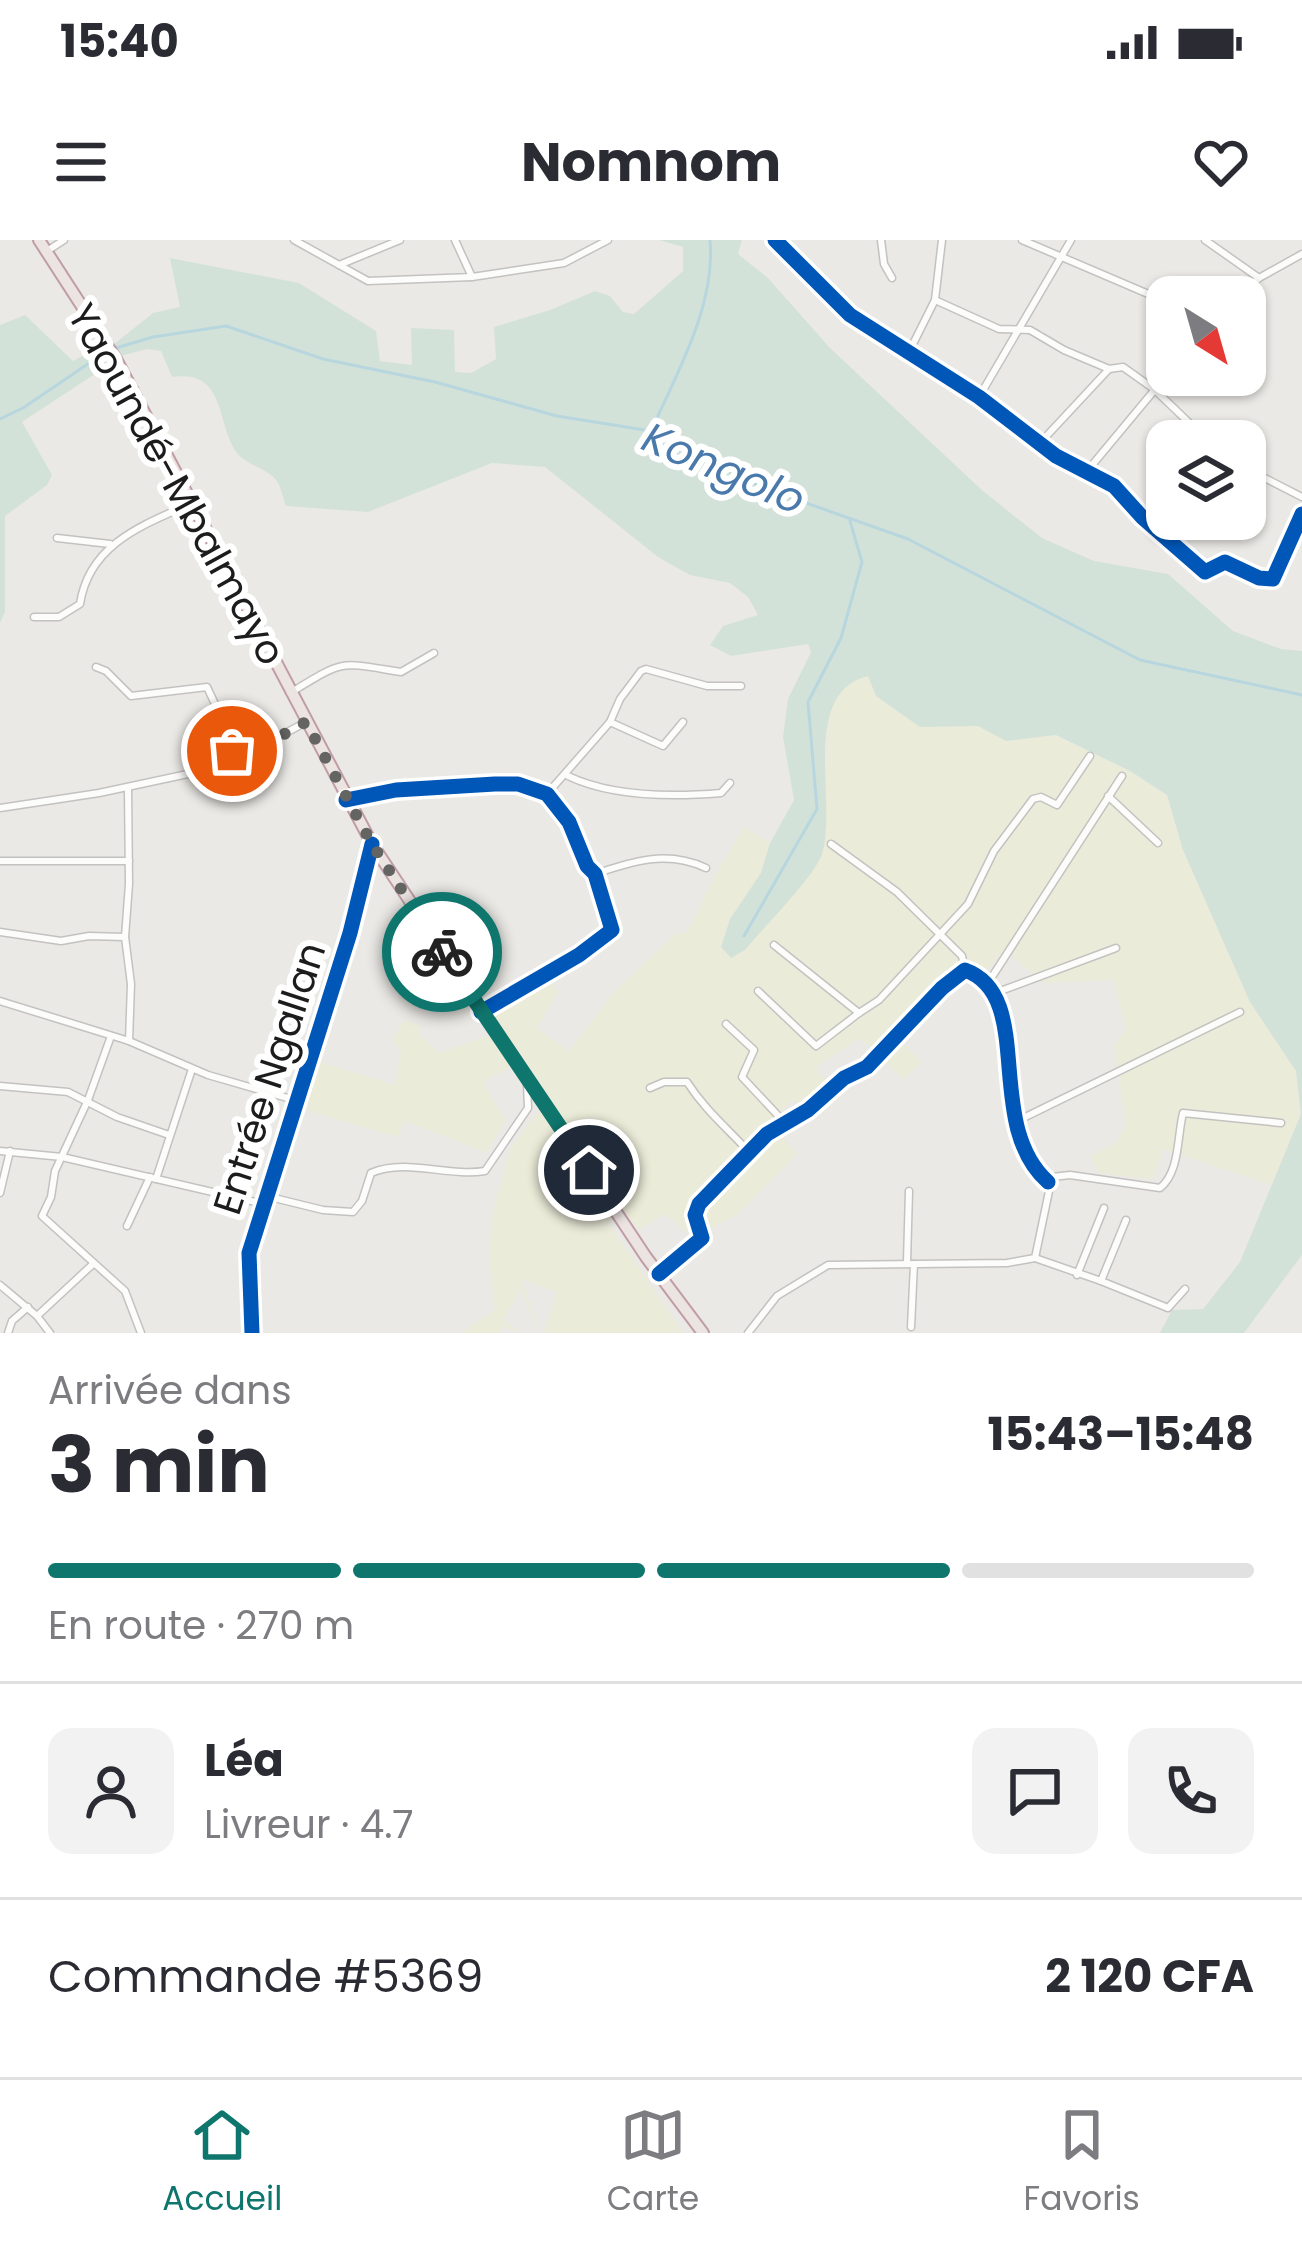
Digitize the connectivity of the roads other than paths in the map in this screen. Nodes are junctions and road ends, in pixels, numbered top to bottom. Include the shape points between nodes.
1 (64, 240) edge
2 (294, 240) edge
3 (400, 240) edge
4 (454, 240) edge
5 (608, 240) edge
6 (775, 240) edge
7 (881, 240) edge
8 (942, 240) edge
9 (1022, 240) edge
10 (1071, 240) edge
11 (1205, 240) edge
12 (43, 246) edge
13 (1302, 254) edge
14 (1064, 255) junction
15 (339, 266) junction
16 (1256, 276) edge
17 (1263, 276) edge
18 (472, 277) junction
19 (892, 278) dead end
20 (1146, 292) edge
21 (935, 299) junction
22 (1020, 328) junction
23 (910, 351) junction
24 (1109, 369) junction
25 (1146, 383) edge
26 (1148, 396) edge
27 (1161, 396) edge
28 (979, 397) junction
29 (1186, 420) edge
30 (1040, 443) junction
31 (1088, 470) junction
32 (1266, 479) edge
33 (1302, 497) edge
34 (192, 502) junction
35 (1302, 514) edge
36 (57, 538) dead end
37 (110, 544) junction
38 (34, 616) dead end
39 (434, 653) dead end
40 (96, 668) dead end
41 (741, 686) dead end
42 (290, 693) junction
43 (306, 722) junction
44 (610, 722) junction
45 (683, 722) dead end
46 (1090, 756) dead end
47 (237, 760) junction
48 (566, 775) junction
49 (1122, 776) dead end
50 (730, 783) dead end
51 (128, 788) junction
52 (547, 794) junction
53 (1108, 796) junction
54 (346, 800) junction
55 (0, 808) edge
56 (1158, 843) dead end
57 (372, 844) junction
58 (831, 844) dead end
59 (129, 860) junction
60 (0, 861) edge
61 (706, 868) dead end
62 (595, 874) junction
63 (0, 932) edge
64 (941, 934) junction
65 (125, 938) junction
66 (774, 945) dead end
67 (1116, 948) dead end
68 (965, 970) junction
69 (988, 983) junction
70 (758, 992) dead end
71 (994, 993) junction
72 (0, 1001) edge
73 (481, 1012) junction
74 (1240, 1012) dead end
75 (860, 1013) junction
76 (726, 1024) dead end
77 (111, 1036) junction
78 (128, 1041) junction
79 (193, 1069) junction
80 (525, 1075) junction
81 (0, 1086) edge
82 (650, 1088) dead end
83 (88, 1100) junction
84 (298, 1101) junction
85 (1015, 1122) junction
86 (785, 1123) junction
87 (1281, 1123) dead end
88 (169, 1136) junction
89 (0, 1151) edge
90 (10, 1151) junction
91 (750, 1153) junction
92 (62, 1157) junction
93 (153, 1178) junction
94 (1048, 1182) junction
95 (909, 1191) dead end
96 (0, 1193) edge
97 (265, 1200) junction
98 (1104, 1208) dead end
99 (1126, 1220) dead end
100 (127, 1226) dead end
101 (1035, 1258) junction
102 (910, 1263) junction
103 (92, 1264) junction
104 (659, 1274) junction
105 (1077, 1275) junction
106 (1101, 1282) junction
107 (0, 1285) edge
108 (1185, 1289) dead end
109 (28, 1307) junction
110 (38, 1316) junction
111 (911, 1327) dead end
112 (8, 1333) edge
113 (50, 1333) edge
114 (141, 1333) edge
115 (252, 1333) edge
116 (703, 1333) edge
117 (748, 1333) edge

1 - 12 street
2 - 15 street
3 - 15 street
4 - 18 street
5 - 18 street via 564,263
6 - 23 street via 850,315
7 - 19 street
8 - 21 street
9 - 14 street
10 - 14 street
11 - 16 street
12 - 34 highway, Yaoundé-Mbalmayo
13 - 17 street
14 - 20 street
14 - 22 street
15 - 18 street via 368,281
21 - 22 street via 999,328
21 - 23 street
22 - 24 street
22 - 28 street
23 - 28 street
24 - 25 street via 1123,367
24 - 30 street
26 - 31 street
27 - 29 street
28 - 30 street
30 - 31 street
31 - 35 street via 1205,572 1226,562 1274,579
32 - 33 street
34 - 37 street
34 - 42 highway, Yaoundé-Mbalmayo
36 - 37 street
37 - 38 street via 80,604 59,617
39 - 42 street via 401,672 336,665
40 - 47 street via 131,696 207,687
41 - 44 street via 646,669
42 - 43 highway, Yaoundé-Mbalmayo
43 - 47 street
43 - 54 highway, Yaoundé-Mbalmayo
44 - 45 street via 663,746
44 - 48 street
46 - 64 street via 1057,805 1033,799
47 - 51 street
48 - 50 street via 680,798 721,793
48 - 52 street
49 - 53 street
51 - 55 street
51 - 59 street
52 - 54 street via 495,784
52 - 62 street
53 - 56 street
53 - 69 street
54 - 57 highway, Yaoundé-Mbalmayo
57 - 73 highway, Yaoundé-Mbalmayo
57 - 84 street, Entrée Ngallan
58 - 64 street
59 - 60 street
59 - 65 street
61 - 62 street via 646,858
62 - 73 street via 609,934
63 - 65 street via 62,941
64 - 68 street
64 - 75 street
65 - 78 street
66 - 75 street
67 - 71 street
68 - 69 street
68 - 86 street via 867,1067
69 - 71 street
70 - 75 street via 816,1046
71 - 85 street via 1005,1014
72 - 77 street
73 - 80 highway, Yaoundé-Mbalmayo
74 - 85 street
76 - 86 street via 754,1050 742,1077
77 - 78 street
77 - 83 street
78 - 79 street
79 - 84 street
79 - 88 street
80 - 97 street via 528,1108 484,1171 377,1170 353,1212
80 - 104 highway, Yaoundé-Mbalmayo
81 - 83 street
82 - 91 street via 687,1082
83 - 88 street
83 - 92 street
84 - 97 street, Entrée Ngallan
85 - 94 street via 1032,1167
86 - 91 street
87 - 94 street via 1183,1113 1166,1185 1155,1190 1070,1175
88 - 93 street
89 - 90 street
90 - 92 street
90 - 96 street
91 - 104 street via 699,1204 698,1245
92 - 93 street
92 - 103 street via 42,1216
93 - 97 street
93 - 100 street
94 - 101 street
95 - 102 street
97 - 115 street, Entrée Ngallan via 249,1253
98 - 105 street
99 - 106 street
101 - 102 street
101 - 105 street
102 - 111 street
102 - 117 street via 838,1262 812,1271 777,1296
103 - 110 street
103 - 114 street via 125,1291
104 - 116 highway, Yaoundé-Mbalmayo
105 - 106 street
106 - 108 street via 1168,1308
107 - 109 street
109 - 110 street
109 - 112 street
110 - 113 street

